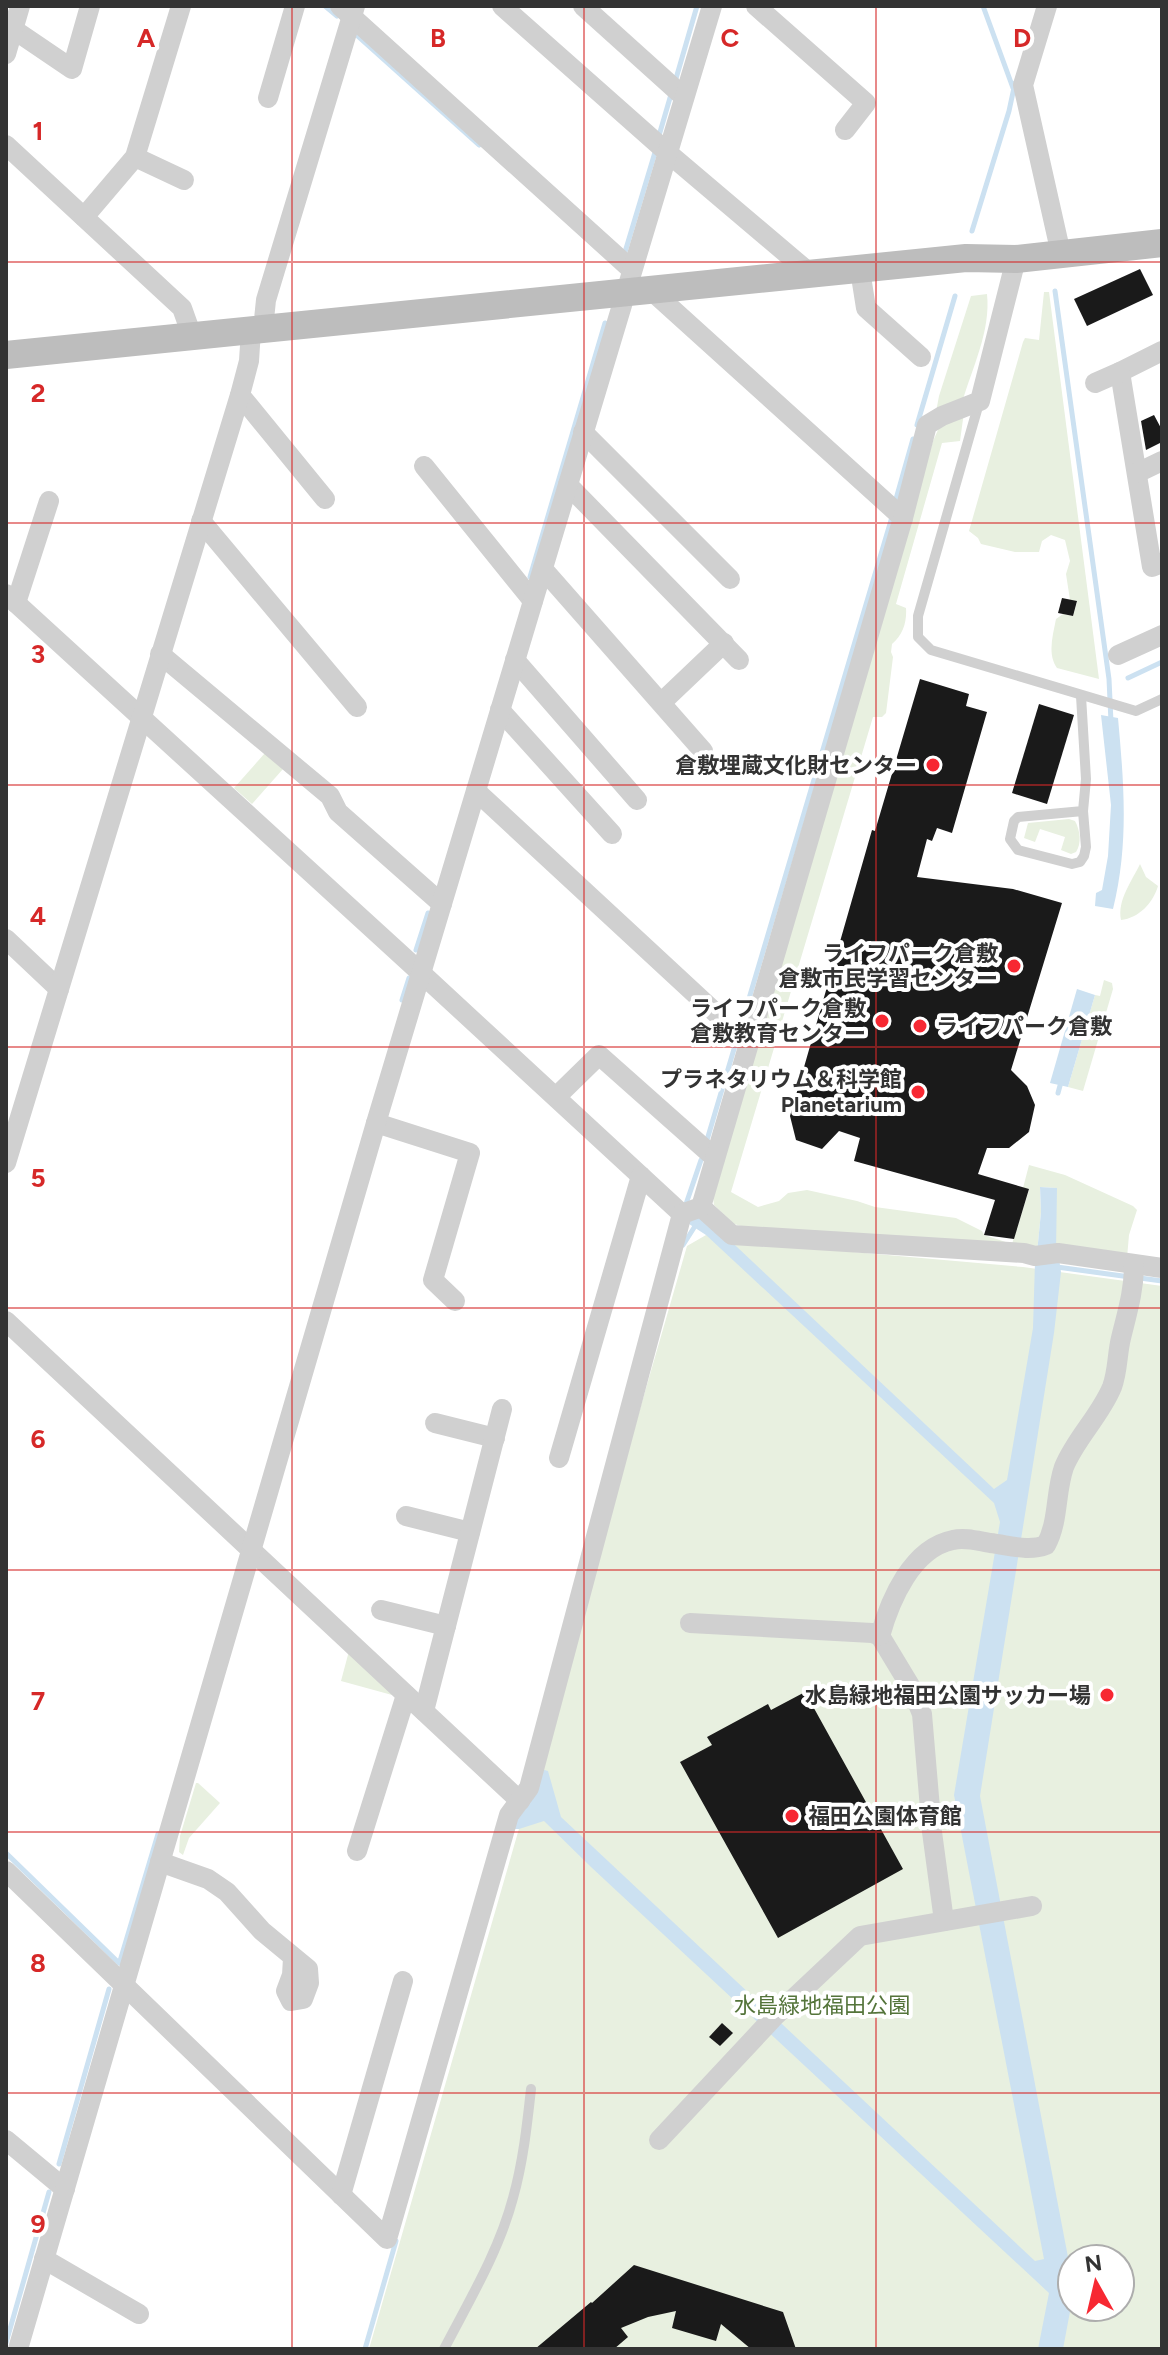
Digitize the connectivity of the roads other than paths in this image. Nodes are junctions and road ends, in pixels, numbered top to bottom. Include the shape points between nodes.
1 (20, 6) edge
2 (90, 6) edge
3 (181, 6) edge
4 (295, 6) edge
5 (502, 6) edge
6 (583, 6) edge
7 (712, 6) edge
8 (756, 6) edge
9 (1047, 6) edge
10 (349, 15) edge
11 (13, 29) junction
12 (6, 54) edge
13 (678, 91) junction
14 (268, 98) dead end
15 (845, 130) dead end
16 (6, 145) edge
17 (662, 148) junction
18 (135, 157) junction
19 (184, 180) dead end
20 (84, 217) junction
21 (1162, 243) edge
22 (1061, 254) junction
23 (1016, 259) junction
24 (860, 270) junction
25 (812, 275) junction
26 (636, 285) junction
27 (257, 329) junction
28 (192, 336) junction
29 (1162, 351) edge
30 (6, 355) edge
31 (921, 357) dead end
32 (1120, 372) junction
33 (1095, 383) dead end
34 (240, 395) junction
35 (980, 401) junction
36 (583, 432) junction
37 (1162, 461) edge
38 (424, 466) dead end
39 (1137, 473) junction
40 (568, 485) junction
41 (325, 499) dead end
42 (49, 501) dead end
43 (903, 518) junction
44 (201, 521) junction
45 (1162, 563) edge
46 (543, 569) junction
47 (730, 579) dead end
48 (11, 599) edge
49 (533, 601) junction
50 (1162, 635) edge
51 (724, 643) junction
52 (160, 654) junction
53 (1118, 655) dead end
54 (515, 660) junction
55 (739, 660) dead end
56 (1081, 696) junction
57 (1162, 699) edge
58 (662, 702) junction
59 (357, 707) dead end
60 (500, 710) junction
61 (141, 718) junction
62 (703, 751) dead end
63 (476, 791) junction
64 (637, 800) dead end
65 (1083, 811) junction
66 (612, 834) dead end
67 (442, 904) junction
68 (6, 939) edge
69 (421, 973) junction
70 (59, 989) junction
71 (718, 1015) dead end
72 (556, 1097) junction
73 (376, 1123) junction
74 (715, 1158) junction
75 (6, 1163) edge
76 (641, 1176) junction
77 (692, 1211) junction
78 (1162, 1268) edge
79 (1134, 1274) junction
80 (455, 1301) dead end
81 (6, 1321) edge
82 (502, 1409) dead end
83 (435, 1423) dead end
84 (495, 1438) junction
85 (559, 1458) dead end
86 (406, 1516) dead end
87 (470, 1532) junction
88 (251, 1552) junction
89 (381, 1610) dead end
90 (690, 1623) dead end
91 (446, 1626) junction
92 (880, 1636) junction
93 (406, 1695) junction
94 (424, 1711) junction
95 (520, 1801) junction
96 (357, 1851) dead end
97 (160, 1862) junction
98 (6, 1871) edge
99 (1032, 1906) dead end
100 (944, 1921) junction
101 (293, 1958) dead end
102 (403, 1981) dead end
103 (124, 1984) junction
104 (531, 2089) dead end
105 (6, 2140) edge
106 (659, 2140) dead end
107 (65, 2189) junction
108 (341, 2195) junction
109 (44, 2259) junction
110 (139, 2314) dead end
111 (18, 2349) edge
112 (444, 2349) edge

1 - 11 street
2 - 11 street via 72,69
3 - 18 street
4 - 14 street
5 - 17 street
6 - 13 street
7 - 13 street
8 - 15 street via 866,103
9 - 22 street via 1023,85
10 - 26 street
10 - 27 street
11 - 12 street
13 - 17 street
16 - 20 street
17 - 25 street
17 - 26 street
18 - 19 street
18 - 20 street
20 - 28 street via 182,308
21 - 22 street
22 - 23 street
23 - 24 street via 966,258
23 - 35 street
24 - 25 street
24 - 31 street via 866,308
25 - 26 street
26 - 27 street
26 - 36 street
26 - 43 street
27 - 28 street
27 - 34 street
28 - 30 street
29 - 32 street
32 - 33 street
32 - 39 street
34 - 41 street
34 - 44 street
35 - 43 street via 927,425
35 - 56 lane via 918,616 918,637 931,650
36 - 40 street
36 - 47 street
37 - 39 street
38 - 49 street
39 - 45 street via 1152,567
40 - 46 street
40 - 51 street
42 - 48 street
43 - 74 street
44 - 52 street
44 - 59 street
46 - 49 street
46 - 58 street
48 - 61 street
49 - 54 street
50 - 53 street
51 - 55 street
51 - 58 street
52 - 61 street
52 - 67 street via 330,796 338,812
54 - 60 street
54 - 64 street
56 - 57 lane via 1136,711
56 - 65 lane
58 - 62 street
60 - 63 street
60 - 66 street
61 - 69 street
61 - 70 street
63 - 67 street
63 - 71 street
65 - 65 lane via 1086,847 1080,862 1018,850 1010,839 1018,817
67 - 69 street
68 - 70 street
69 - 72 street
69 - 73 street
70 - 75 street
72 - 74 street via 599,1055
72 - 76 street
73 - 80 street via 470,1153 433,1280
73 - 88 street
74 - 77 street
76 - 77 street
76 - 85 street
77 - 79 street via 732,1235 1035,1256 1058,1253
77 - 95 street via 529,1788
78 - 79 street
79 - 92 street via 1111,1387 1065,1467 1046,1545 1032,1550 963,1539 940,1544 912,1569
81 - 88 street
82 - 84 street
83 - 84 street
84 - 87 street
86 - 87 street
87 - 91 street
88 - 93 street
88 - 97 street
89 - 91 street
90 - 92 street
91 - 94 street
92 - 100 street via 922,1714
93 - 94 street
93 - 96 street
94 - 95 street
95 - 108 street via 509,1815 387,2239
97 - 101 street via 208,1879 227,1892
97 - 103 street
98 - 103 street
99 - 100 street
100 - 106 street via 860,1936 769,2022
102 - 108 street
103 - 107 street
103 - 108 street
104 - 112 lane via 512,2202
105 - 107 street
107 - 109 street
109 - 110 street
109 - 111 street

